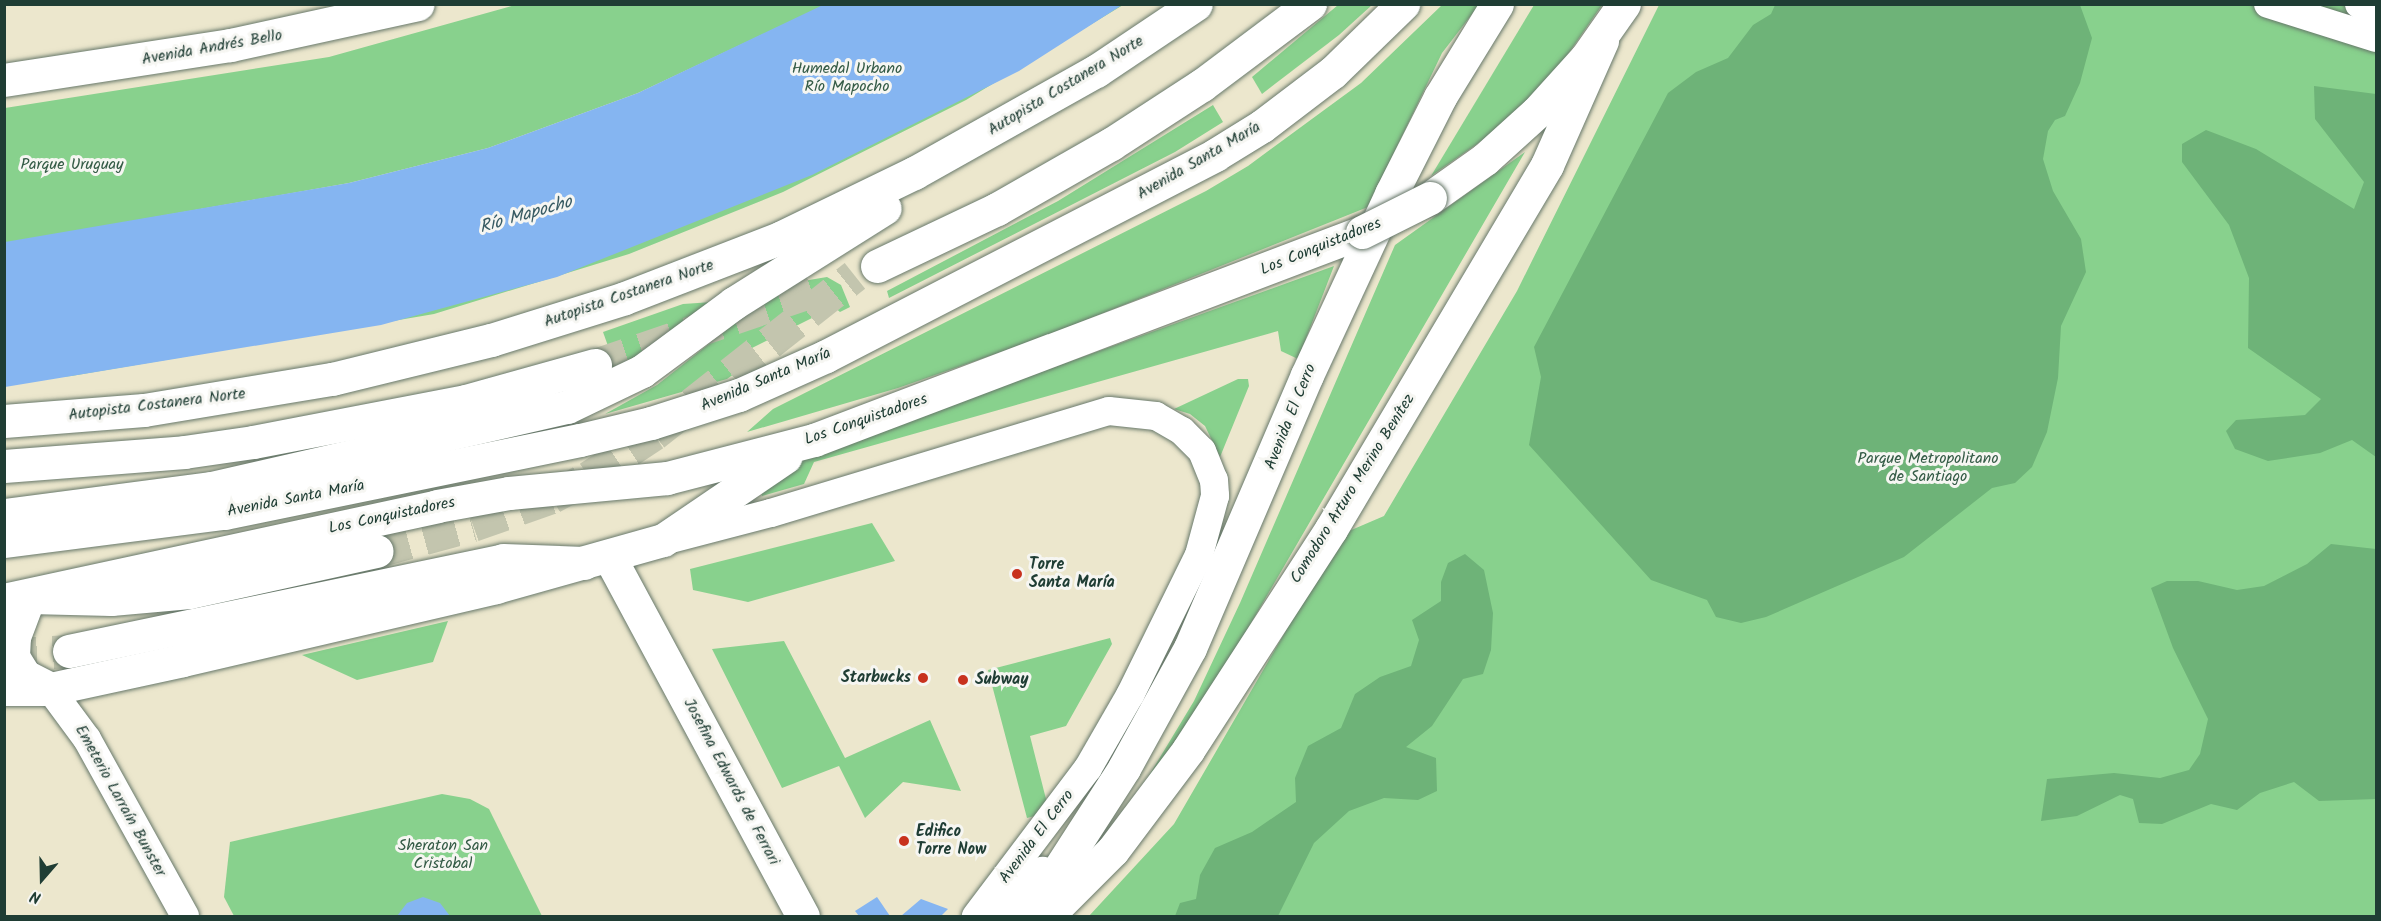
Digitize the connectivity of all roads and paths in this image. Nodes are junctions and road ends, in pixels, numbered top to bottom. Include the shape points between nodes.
1 (1196, 4) edge
2 (1310, 4) edge
3 (1403, 4) edge
4 (1497, 4) edge
5 (2268, 4) edge
6 (2359, 4) edge
7 (407, 6) edge
8 (1616, 16) edge
9 (2376, 16) edge
10 (2376, 38) edge
11 (4, 80) edge
12 (994, 130) junction
13 (877, 266) tunnel mouth
14 (595, 365) tunnel mouth
15 (4, 421) edge
16 (814, 440) junction
17 (4, 466) edge
18 (4, 515) edge
19 (663, 540) junction
20 (4, 541) edge
21 (377, 551) tunnel mouth
22 (597, 560) junction
23 (17, 598) edge
24 (659, 648) junction
25 (69, 651) tunnel mouth
26 (50, 688) junction
27 (4, 689) edge
28 (1085, 829) junction
29 (184, 916) edge
30 (783, 916) edge
31 (803, 916) edge
32 (976, 916) edge
33 (999, 916) edge
34 (1028, 916) edge
35 (1047, 916) edge

1 - 12 main road, Autopista Costanera Norte via 1096,71
2 - 13 main road via 1202,86 1111,144 997,209
3 - 20 main road, Avenida Santa María via 1333,72 1262,126 1215,155 826,356 739,395 651,423 579,440 236,511 116,530
4 - 28 main road, Avenida El Cerro via 1440,97 1390,194 1190,648 1124,768
5 - 10 street
6 - 9 street
7 - 11 main road, Avenida Andrés Bello via 230,45
8 - 16 main road, Los Conquistadores, bridge via 1537,112 1485,159 1430,198 1362,232
8 - 35 main road, Comodoro Arturo Merino Benítez via 1547,165 1331,529 1188,750 1113,849
12 - 15 main road, Autopista Costanera Norte via 782,237 625,298 491,340 332,379 232,396 144,410
12 - 18 main road via 883,209 734,303 642,371 590,399 532,416 212,488
14 - 17 main road via 465,401 253,442 184,452
16 - 19 main road
16 - 23 main road, Los Conquistadores via 667,478 509,493 437,506
19 - 22 main road
19 - 32 street, Avenida El Cerro via 771,513 1109,411 1141,412 1182,431 1209,464 1215,496 1200,555 1110,732 1064,802
21 - 23 main road via 190,592 111,599
22 - 24 main road, Josefina Edwards de Ferrari
22 - 25 main road via 503,560
22 - 26 main road via 496,587
23 - 26 main road via 13,657 25,676
24 - 30 main road, Josefina Edwards de Ferrari via 657,671 662,691
24 - 31 main road, Josefina Edwards de Ferrari
26 - 27 main road
26 - 29 street, Emeterio Larraín Bunster via 87,739
28 - 33 main road, Avenida El Cerro
28 - 34 main road, Avenida El Cerro

